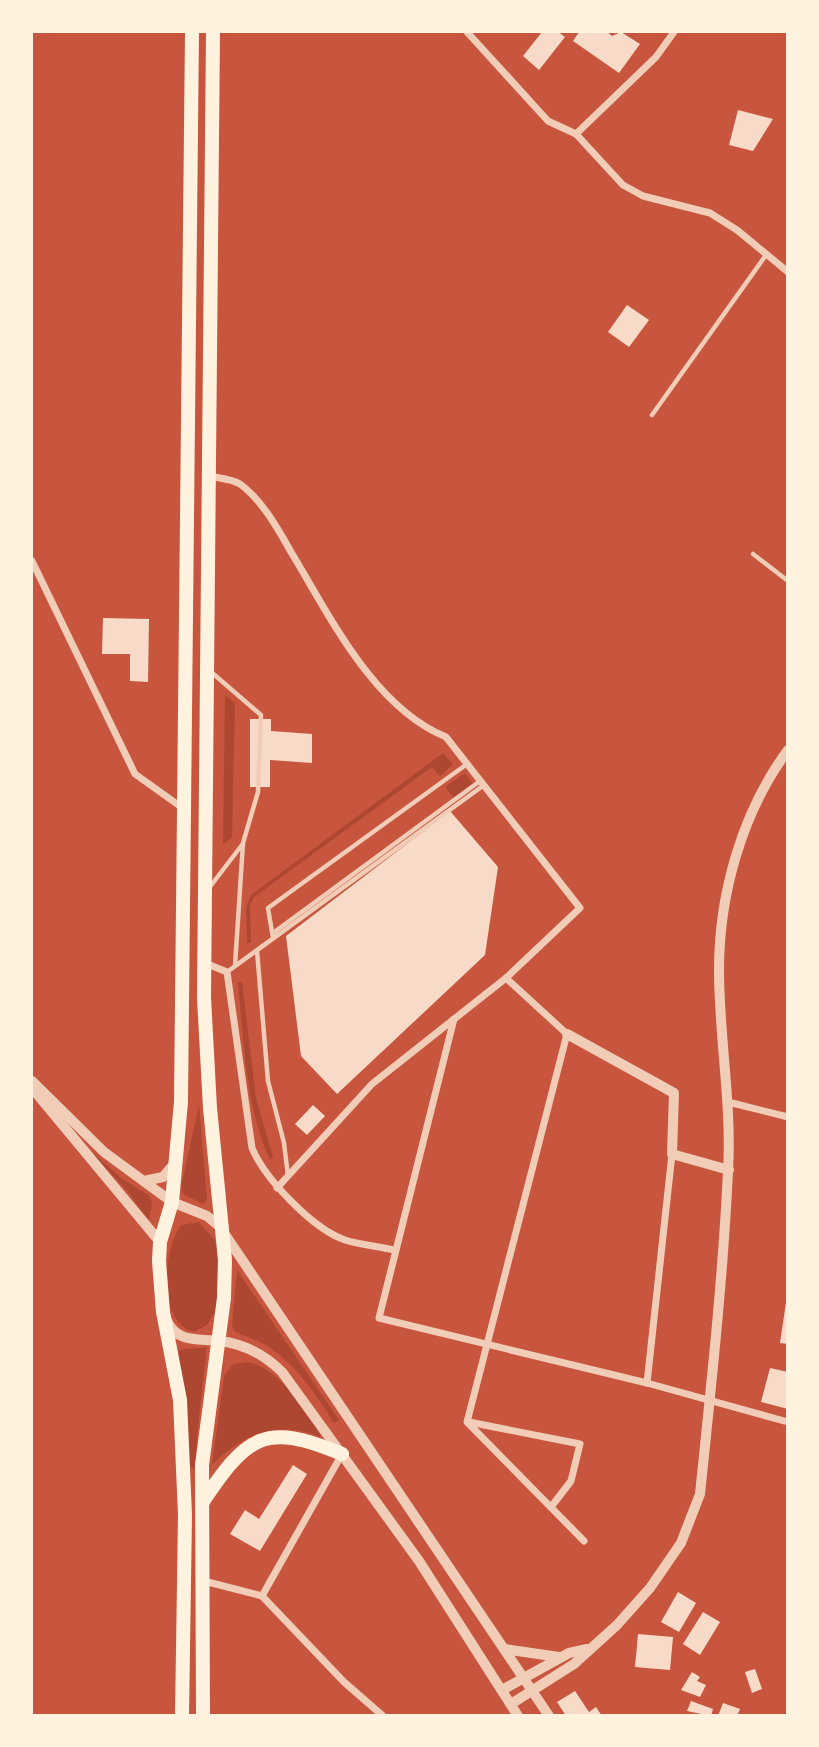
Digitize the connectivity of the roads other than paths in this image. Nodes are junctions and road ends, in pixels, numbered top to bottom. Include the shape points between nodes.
1 (192, 32) edge
2 (213, 32) edge
3 (467, 32) edge
4 (674, 32) edge
5 (576, 134) junction
6 (767, 254) junction
7 (788, 272) edge
8 (652, 415) dead end
9 (209, 476) junction
10 (754, 554) dead end
11 (32, 561) edge
12 (788, 581) edge
13 (207, 668) junction
14 (788, 750) edge
15 (467, 764) junction
16 (482, 783) junction
17 (184, 810) junction
18 (243, 843) junction
19 (205, 895) junction
20 (273, 935) junction
21 (257, 950) junction
22 (204, 963) junction
23 (235, 966) junction
24 (227, 972) junction
25 (506, 978) junction
26 (454, 1019) junction
27 (568, 1034) junction
28 (32, 1081) edge
29 (32, 1087) edge
30 (728, 1102) junction
31 (788, 1117) edge
32 (672, 1154) junction
33 (176, 1160) junction
34 (729, 1170) junction
35 (288, 1176) junction
36 (144, 1181) junction
37 (277, 1188) junction
38 (172, 1202) junction
39 (220, 1227) junction
40 (160, 1242) junction
41 (394, 1250) junction
42 (163, 1312) junction
43 (218, 1340) junction
44 (488, 1343) junction
45 (647, 1383) junction
46 (708, 1401) junction
47 (467, 1422) junction
48 (788, 1422) edge
49 (342, 1454) junction
50 (202, 1503) junction
51 (551, 1507) junction
52 (584, 1541) dead end
53 (204, 1581) junction
54 (262, 1596) junction
55 (503, 1649) junction
56 (587, 1649) junction
57 (563, 1657) junction
58 (524, 1678) junction
59 (502, 1690) junction
60 (532, 1690) junction
61 (511, 1704) junction
62 (182, 1716) edge
63 (203, 1716) edge
64 (383, 1716) edge
65 (518, 1716) edge
66 (549, 1716) edge

1 - 17 highway
2 - 9 highway
3 - 5 street via 548,121
4 - 5 street via 656,57
5 - 6 street via 629,189 710,213
6 - 7 street
6 - 8 lane
9 - 13 highway
9 - 15 street via 239,483 272,519 366,672 424,728 446,737
10 - 12 lane
11 - 17 street via 135,774
13 - 18 lane via 261,715 258,792
13 - 19 highway
14 - 30 street via 751,813 727,885 719,968
15 - 16 street
15 - 20 lane via 268,908
16 - 20 lane
16 - 25 street via 580,908
17 - 33 highway via 181,1102
18 - 19 lane
18 - 23 lane
19 - 22 highway
20 - 21 lane
21 - 23 lane
21 - 35 lane via 268,1081
22 - 24 street
22 - 39 highway
23 - 24 lane
24 - 37 street via 252,1149
25 - 26 street
25 - 27 street
26 - 35 street via 372,1084
26 - 41 street
27 - 32 street via 674,1093
27 - 44 street
28 - 36 street via 104,1152
29 - 40 street
30 - 31 street
30 - 34 street
32 - 34 street
32 - 45 street
33 - 36 street via 163,1177
33 - 38 highway
34 - 46 street
35 - 37 street
36 - 38 street
37 - 41 street via 332,1233
38 - 39 street via 207,1216
38 - 40 highway
39 - 43 highway via 225,1260
39 - 55 street
40 - 42 highway
41 - 44 street via 379,1318
42 - 43 street via 171,1329 181,1336
42 - 62 highway via 180,1400 185,1503
43 - 49 street via 268,1358
43 - 50 highway via 202,1465
44 - 45 street
44 - 47 street
45 - 46 street
46 - 48 street
46 - 56 street via 700,1494 681,1543 650,1588 617,1625
47 - 51 street
47 - 51 street via 580,1444 571,1481
49 - 50 highway via 311,1441 260,1438 236,1455
49 - 54 street
49 - 59 street via 419,1561
50 - 53 highway
51 - 52 street
53 - 54 street
53 - 63 highway
54 - 64 street
55 - 57 street
55 - 58 street
56 - 57 street
56 - 60 street via 574,1664
57 - 58 street
58 - 59 street
58 - 60 street
59 - 61 street
60 - 61 street
60 - 66 street
61 - 65 street

